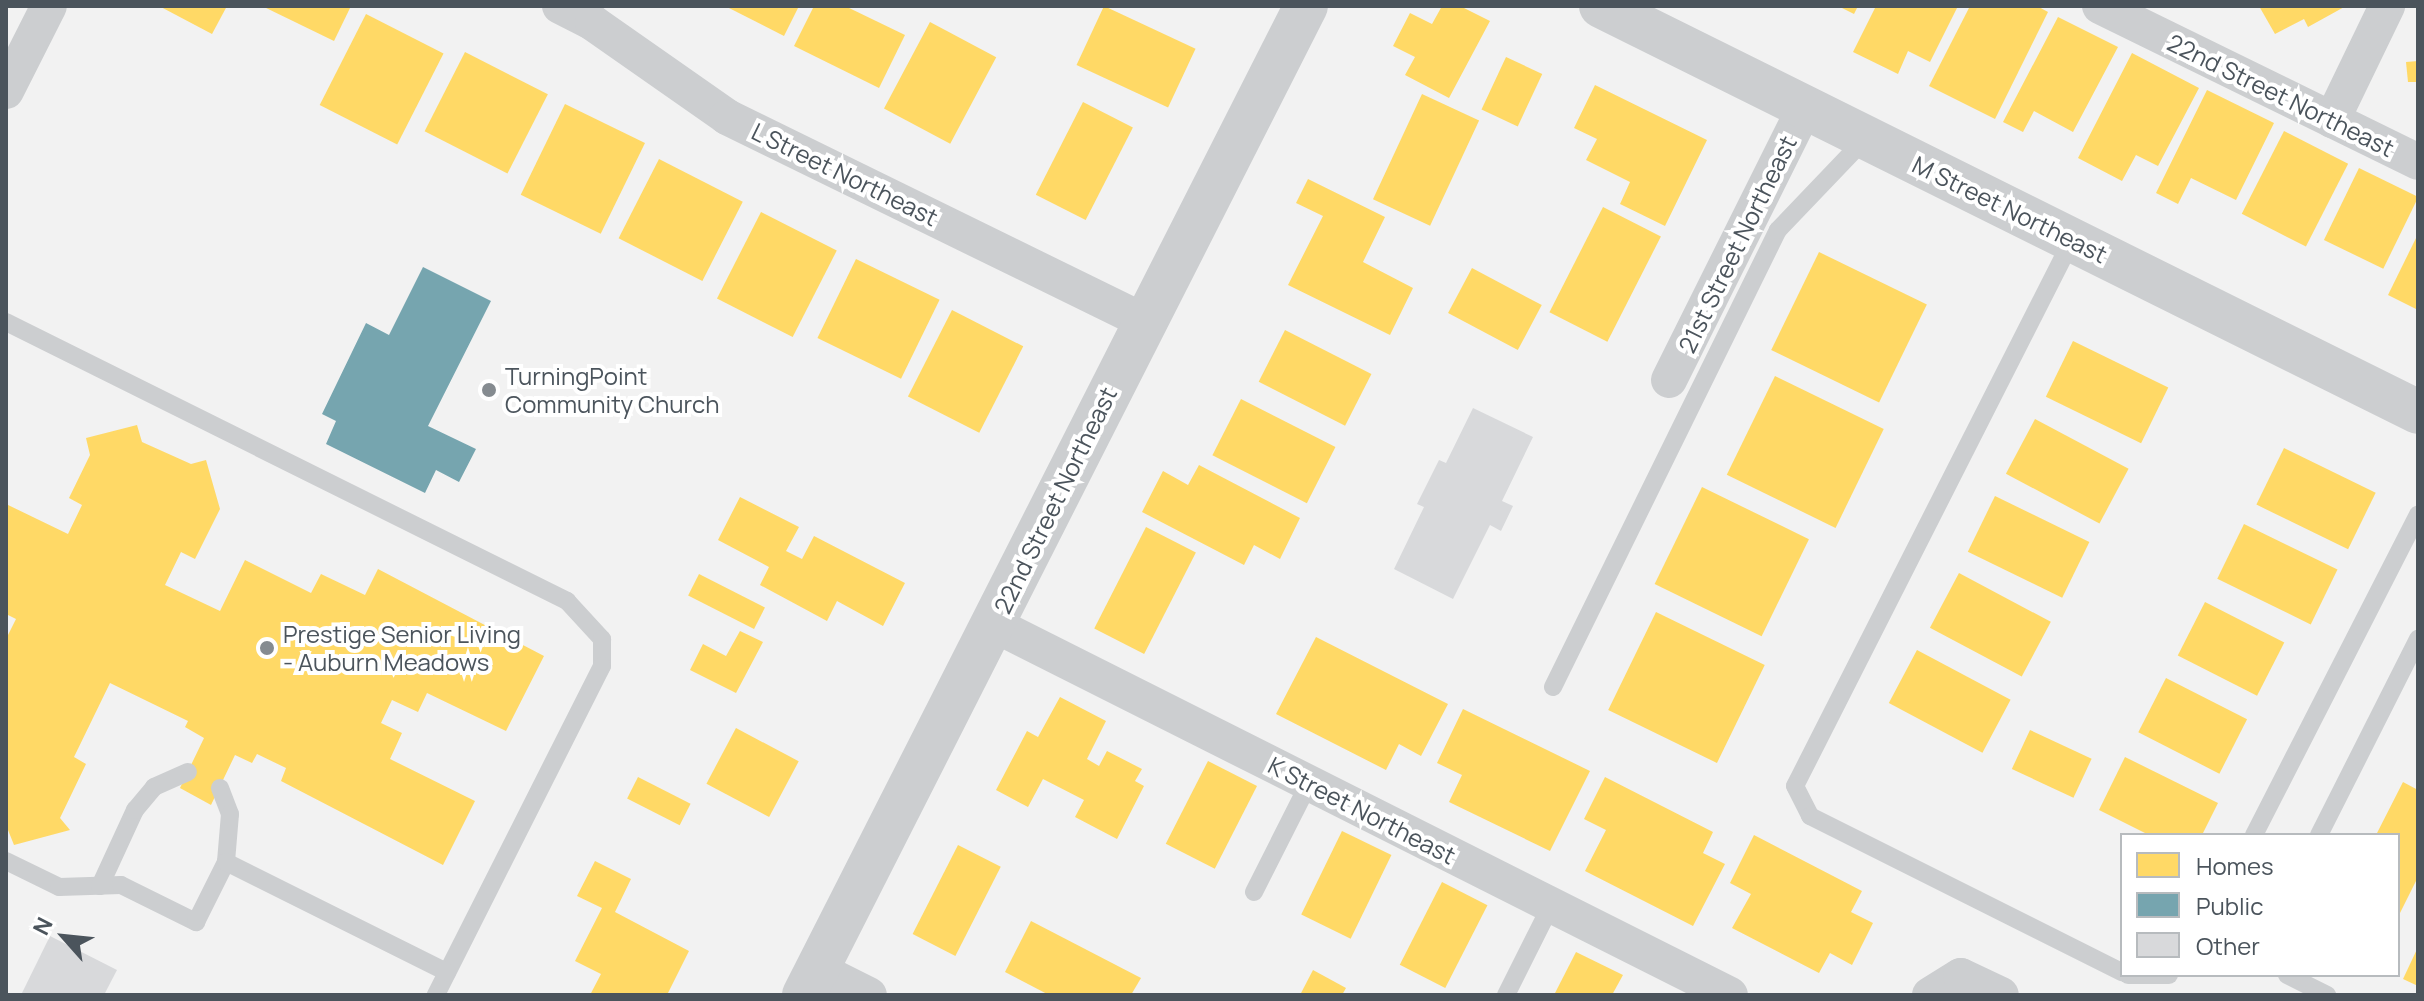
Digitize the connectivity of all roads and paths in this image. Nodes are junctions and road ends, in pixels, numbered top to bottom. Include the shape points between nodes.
1 (49, 6) edge
2 (560, 6) edge
3 (1306, 6) edge
4 (1601, 6) edge
5 (2387, 6) edge
6 (2109, 8) edge
7 (6, 91) edge
8 (1805, 107) junction
9 (2332, 120) junction
10 (1866, 137) junction
11 (2418, 162) edge
12 (2072, 240) junction
13 (1143, 321) junction
14 (6, 322) edge
15 (1669, 380) dead end
16 (2418, 412) edge
17 (2418, 515) edge
18 (993, 624) junction
19 (2418, 639) edge
20 (1553, 687) dead end
21 (188, 772) dead end
22 (1309, 783) junction
23 (220, 788) dead end
24 (2255, 833) edge
25 (2320, 833) edge
26 (6, 861) edge
27 (226, 862) junction
28 (100, 886) junction
29 (1254, 892) dead end
30 (1551, 905) junction
31 (2120, 971) edge
32 (447, 972) junction
33 (2291, 977) edge
34 (811, 982) edge
35 (436, 995) edge
36 (869, 995) edge
37 (1506, 995) edge
38 (1730, 995) edge
39 (1930, 995) edge
40 (2001, 995) edge
41 (2327, 995) edge

1 - 7 street
2 - 13 street, L Street Northeast via 593,23 727,117
3 - 13 street, 22nd Street Northeast
4 - 8 street, M Street Northeast
5 - 9 street
6 - 9 street, 22nd Street Northeast
8 - 10 street, M Street Northeast
8 - 15 street, 21st Street Northeast
9 - 11 street, 22nd Street Northeast
10 - 12 street, M Street Northeast
10 - 20 lane via 1778,230
12 - 16 street, M Street Northeast
12 - 31 lane via 1795,786 1810,816
13 - 18 street, 22nd Street Northeast
14 - 32 lane via 567,601 602,639 602,666
17 - 24 lane
18 - 22 street, K Street Northeast
18 - 34 street, 22nd Street Northeast
19 - 25 lane
21 - 28 lane via 154,787 135,810
22 - 29 lane
22 - 30 street, K Street Northeast
23 - 27 lane via 230,814
26 - 28 lane via 59,887
27 - 28 lane via 196,922 121,885
27 - 32 lane
30 - 37 lane
30 - 38 street, K Street Northeast
32 - 35 lane
33 - 41 lane
34 - 36 street
39 - 40 street via 1961,976

